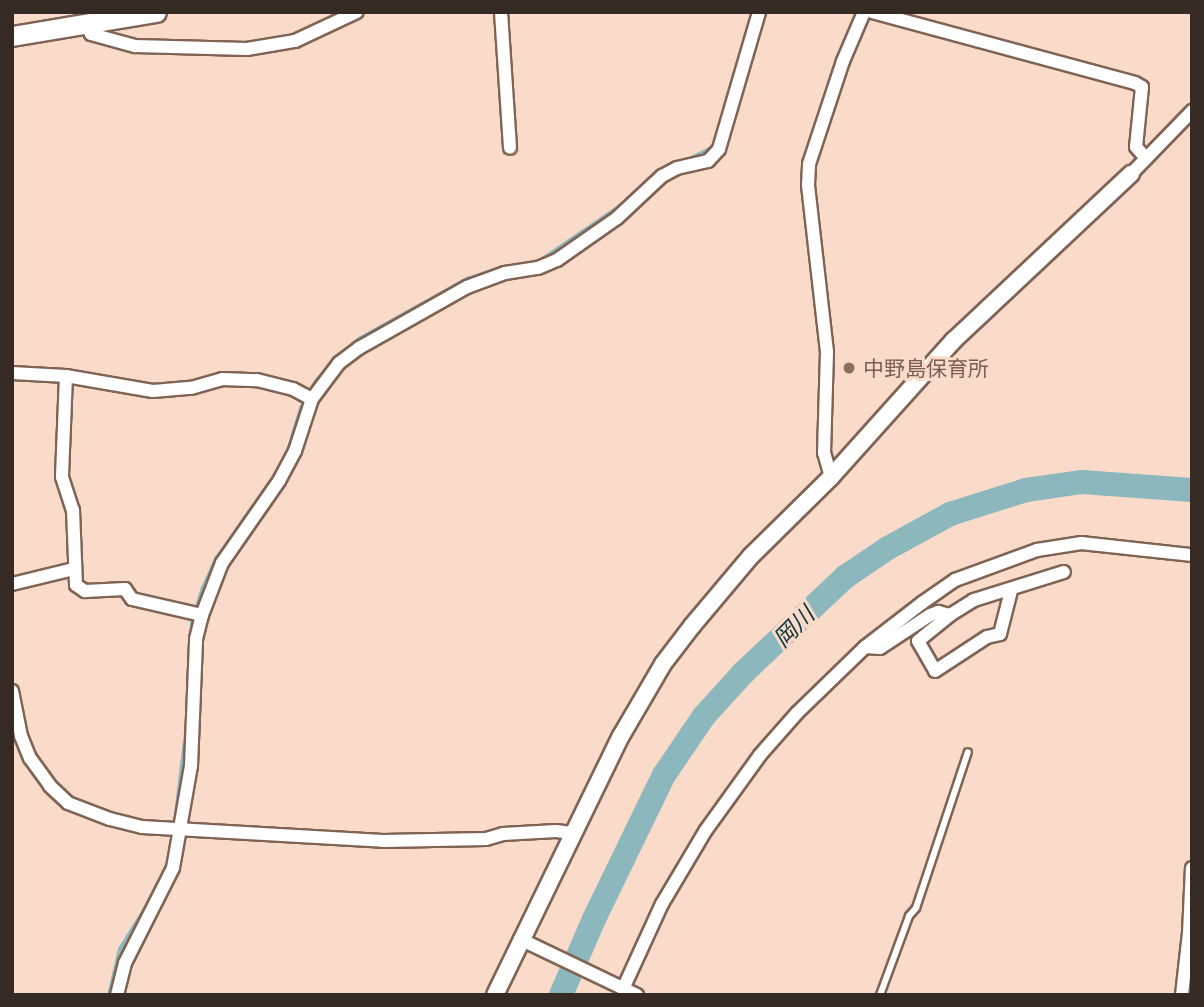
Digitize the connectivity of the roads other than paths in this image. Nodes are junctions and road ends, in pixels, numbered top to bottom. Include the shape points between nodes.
1 (357, 12) edge
2 (500, 12) edge
3 (759, 12) edge
4 (864, 12) edge
5 (873, 12) edge
6 (146, 13) edge
7 (87, 26) junction
8 (12, 36) edge
9 (1192, 111) edge
10 (510, 148) dead end
11 (1146, 158) junction
12 (1131, 174) joint
13 (12, 373) edge
14 (65, 376) junction
15 (312, 398) junction
16 (831, 477) junction
17 (1192, 555) edge
18 (74, 569) junction
19 (1065, 572) dead end
20 (12, 584) edge
21 (1011, 590) junction
22 (202, 615) junction
23 (950, 615) junction
24 (865, 647) junction
25 (12, 691) edge
26 (17, 735) edge
27 (968, 752) dead end
28 (181, 828) junction
29 (572, 833) junction
30 (1192, 868) edge
31 (520, 939) junction
32 (619, 988) junction
33 (117, 995) edge
34 (495, 995) edge
35 (637, 995) edge
36 (880, 995) edge
37 (1182, 995) edge

1 - 7 street via 295,41 247,49 135,46 91,34
2 - 10 street
3 - 15 street via 719,149 708,161 662,176 617,218 557,260 467,287 359,348 339,363
4 - 16 street via 809,164 827,352 824,453
5 - 11 street via 1136,83 1142,88 1136,147
6 - 7 main road
7 - 8 main road
9 - 11 street
11 - 12 street
12 - 16 street via 953,341
13 - 14 street
14 - 15 street via 153,391 191,388 222,379 257,380 293,388
14 - 18 street via 62,477 73,510
15 - 22 street via 290,461 222,563
16 - 29 street via 751,556 663,664
17 - 24 street via 1081,544 1037,550 955,580
18 - 20 street
18 - 22 street via 76,585 85,590 125,589 132,599
19 - 21 street
21 - 23 street via 974,600
21 - 23 street via 1000,634 987,637 935,671 918,641
22 - 28 street via 196,639 191,766
23 - 24 street via 930,615 880,648
24 - 32 street via 760,755 662,904
25 - 26 street
26 - 28 street via 50,786 68,803 142,827
27 - 36 lane via 916,908
28 - 29 street via 383,841
28 - 33 street via 173,868 125,963
29 - 31 street
30 - 37 street
31 - 32 street
31 - 34 street
32 - 35 street

